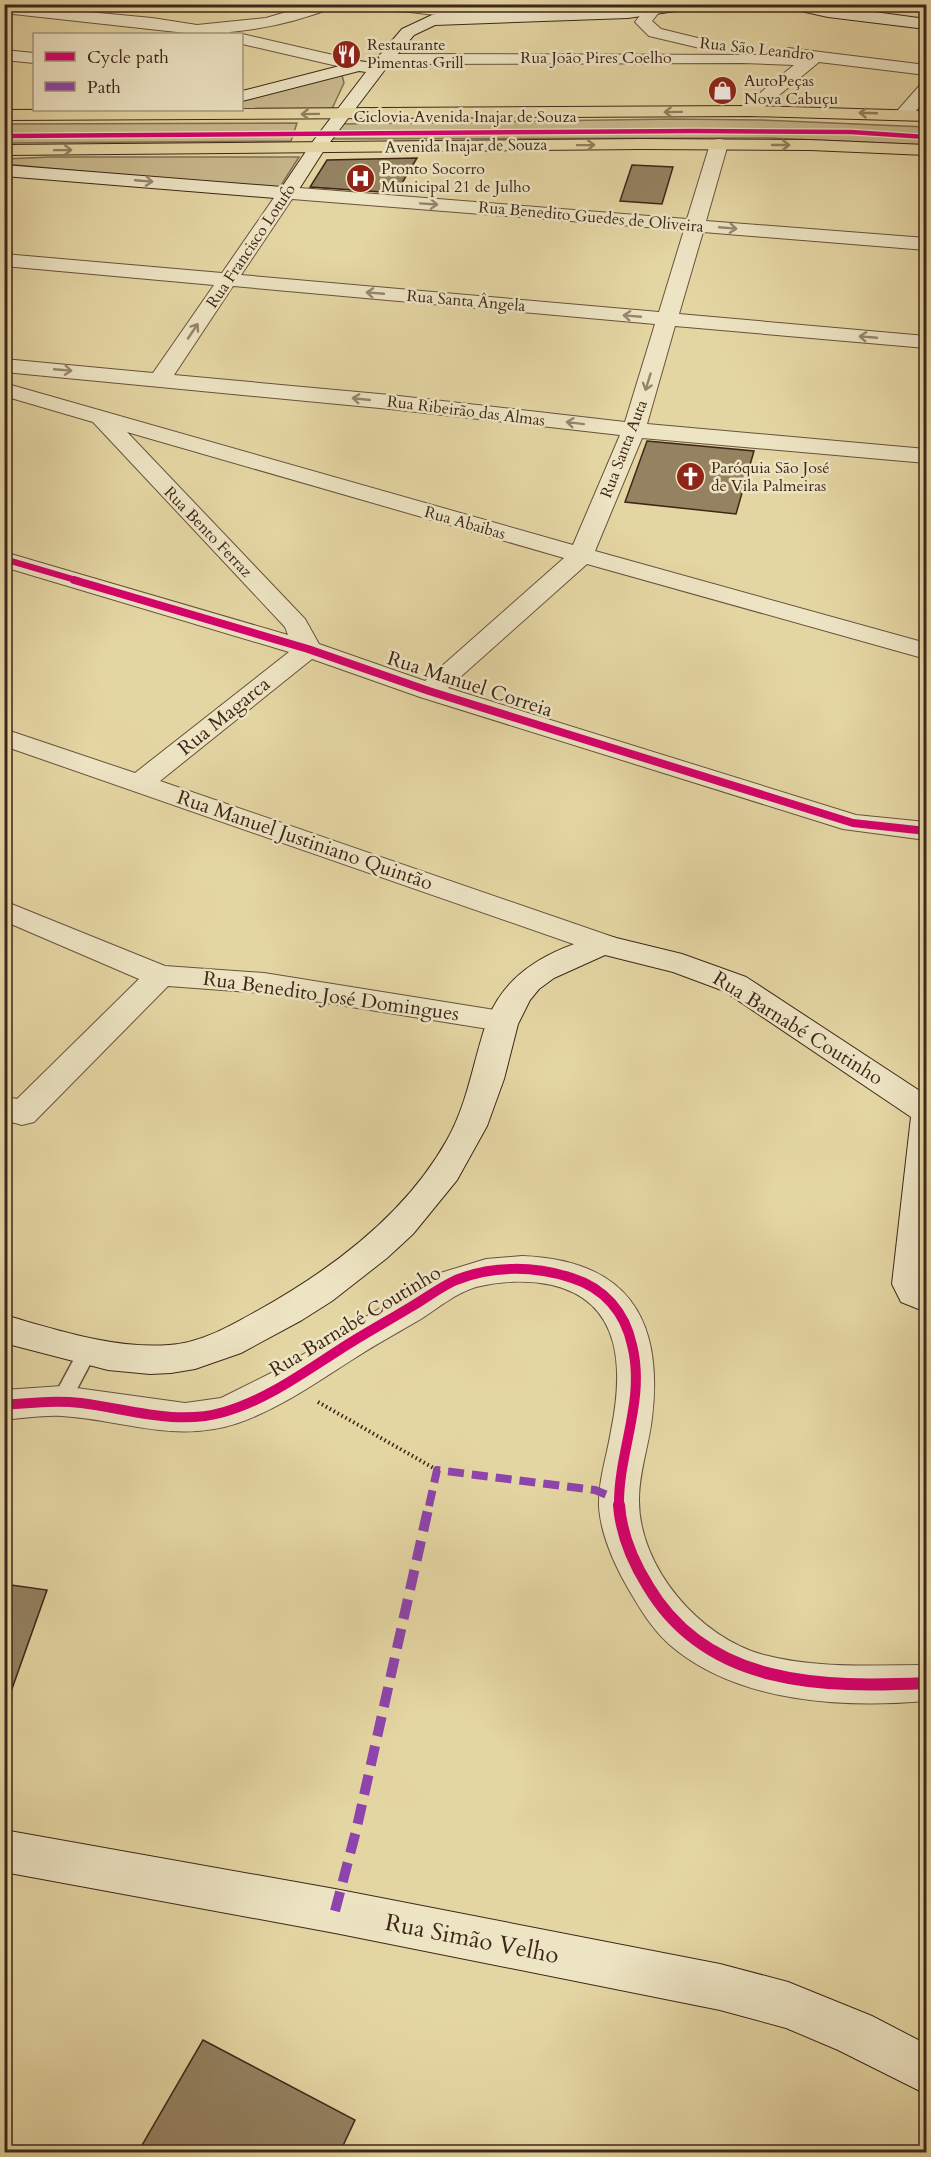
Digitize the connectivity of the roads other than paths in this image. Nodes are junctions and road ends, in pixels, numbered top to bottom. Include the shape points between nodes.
1 (329, 4) edge
2 (382, 4) edge
3 (470, 4) edge
4 (562, 4) edge
5 (689, 4) edge
6 (791, 5) edge
7 (4, 8) edge
8 (101, 11) edge
9 (652, 11) junction
10 (452, 12) junction
11 (429, 14) junction
12 (927, 24) edge
13 (201, 29) junction
14 (219, 33) edge
15 (243, 39) edge
16 (4, 55) edge
17 (33, 58) edge
18 (812, 58) junction
19 (366, 66) junction
20 (927, 70) edge
21 (927, 90) edge
22 (357, 95) junction
23 (243, 96) edge
24 (749, 111) junction
25 (52, 112) edge
26 (186, 112) edge
27 (343, 114) junction
28 (904, 114) junction
29 (4, 115) edge
30 (927, 116) edge
31 (719, 144) junction
32 (317, 148) junction
33 (4, 150) edge
34 (927, 150) edge
35 (4, 170) edge
36 (287, 193) junction
37 (695, 225) junction
38 (927, 244) edge
39 (4, 260) edge
40 (228, 280) junction
41 (667, 319) junction
42 (927, 342) edge
43 (4, 365) edge
44 (160, 379) junction
45 (4, 389) edge
46 (102, 419) junction
47 (634, 430) junction
48 (927, 456) edge
49 (581, 556) junction
50 (4, 559) edge
51 (308, 649) junction
52 (927, 651) edge
53 (429, 691) junction
54 (4, 737) edge
55 (140, 783) junction
56 (927, 831) edge
57 (4, 910) edge
58 (605, 945) junction
59 (160, 976) junction
60 (501, 1021) junction
61 (13, 1111) edge
62 (927, 1111) edge
63 (927, 1119) edge
64 (927, 1299) edge
65 (4, 1329) edge
66 (88, 1351) junction
67 (61, 1401) junction
68 (4, 1405) edge
69 (927, 1683) edge
70 (4, 1851) edge
71 (927, 2070) edge

1 - 13 street via 274,22
2 - 11 street
3 - 10 street
4 - 10 street via 528,13
5 - 9 street
6 - 12 street
7 - 8 street
8 - 13 street
9 - 11 street via 575,16
9 - 18 street, Rua São Leandro via 643,22 655,33
10 - 11 street
11 - 19 street, Rua Francisco Lotufo
13 - 14 street
15 - 19 street
16 - 17 street
18 - 19 street, Rua João Pires Coelho
18 - 20 street, Rua São Leandro
18 - 24 street
19 - 22 street, Rua Francisco Lotufo
19 - 22 street
19 - 23 street
21 - 28 street
22 - 27 street, Rua Francisco Lotufo
24 -> 27 main road, Avenida Inajar de Souza
28 -> 24 main road, Avenida Inajar de Souza
25 - 26 main road, Avenida Inajar de Souza
25 - 29 main road, Avenida Inajar de Souza
27 -> 26 main road, Avenida Inajar de Souza
27 - 32 street, Rua Francisco Lotufo
28 - 30 main road, Avenida Inajar de Souza
32 -> 31 main road, Avenida Inajar de Souza
31 -> 34 main road, Avenida Inajar de Souza
31 - 37 street, Rua Santa Auta
33 -> 32 main road, Avenida Inajar de Souza
32 - 36 street, Rua Francisco Lotufo
35 -> 36 street, Rua Benedito Guedes de Oliveira
36 -> 37 street, Rua Benedito Guedes de Oliveira
36 - 40 street, Rua Francisco Lotufo
37 -> 38 street, Rua Benedito Guedes de Oliveira
37 - 41 street, Rua Santa Auta
39 - 40 street, Rua Santa Ângela
41 -> 40 street, Rua Santa Ângela
44 -> 40 street, Rua Francisco Lotufo
42 -> 41 street, Rua Santa Ângela
41 -> 47 street, Rua Santa Auta
43 -> 44 street, Rua Ribeirão das Almas
47 -> 44 street, Rua Ribeirão das Almas
45 - 46 street, Rua Abaibas
46 - 49 street, Rua Abaibas
46 - 51 street, Rua Bento Ferraz via 296,624
47 - 48 street, Rua Ribeirão das Almas
47 - 49 street, Rua Santa Auta
49 - 52 street, Rua Abaibas
49 - 53 street, Rua Santa Auta
50 - 51 street, Rua Manuel Correia
51 - 53 street, Rua Manuel Correia
51 - 55 street, Rua Magarca
53 - 56 street, Rua Manuel Correia via 853,823
54 - 55 street, Rua Manuel Justiniano Quintão
55 - 58 street, Rua Manuel Justiniano Quintão
57 - 59 street, Rua Benedito José Domingues
58 - 60 street via 557,963 530,980
58 - 62 street, Rua Barnabé Coutinho via 676,961 735,984
59 - 60 street, Rua Benedito José Domingues via 264,983
59 - 61 street
60 - 66 street via 490,1073 463,1141 425,1197 361,1262 287,1312 219,1348 171,1359 115,1358
63 - 64 street via 910,1284 914,1292
65 - 66 street
66 - 67 lane
67 - 68 street, Rua Barnabé Coutinho
67 - 69 street, Rua Barnabé Coutinho via 182,1419 224,1413 288,1384 460,1278 495,1270 560,1273 602,1291 625,1317 636,1354 634,1414 619,1500 627,1542 645,1584 668,1616 706,1651 757,1672 820,1683
70 - 71 street, Rua Simão Velho via 720,1987 788,2005 855,2033

